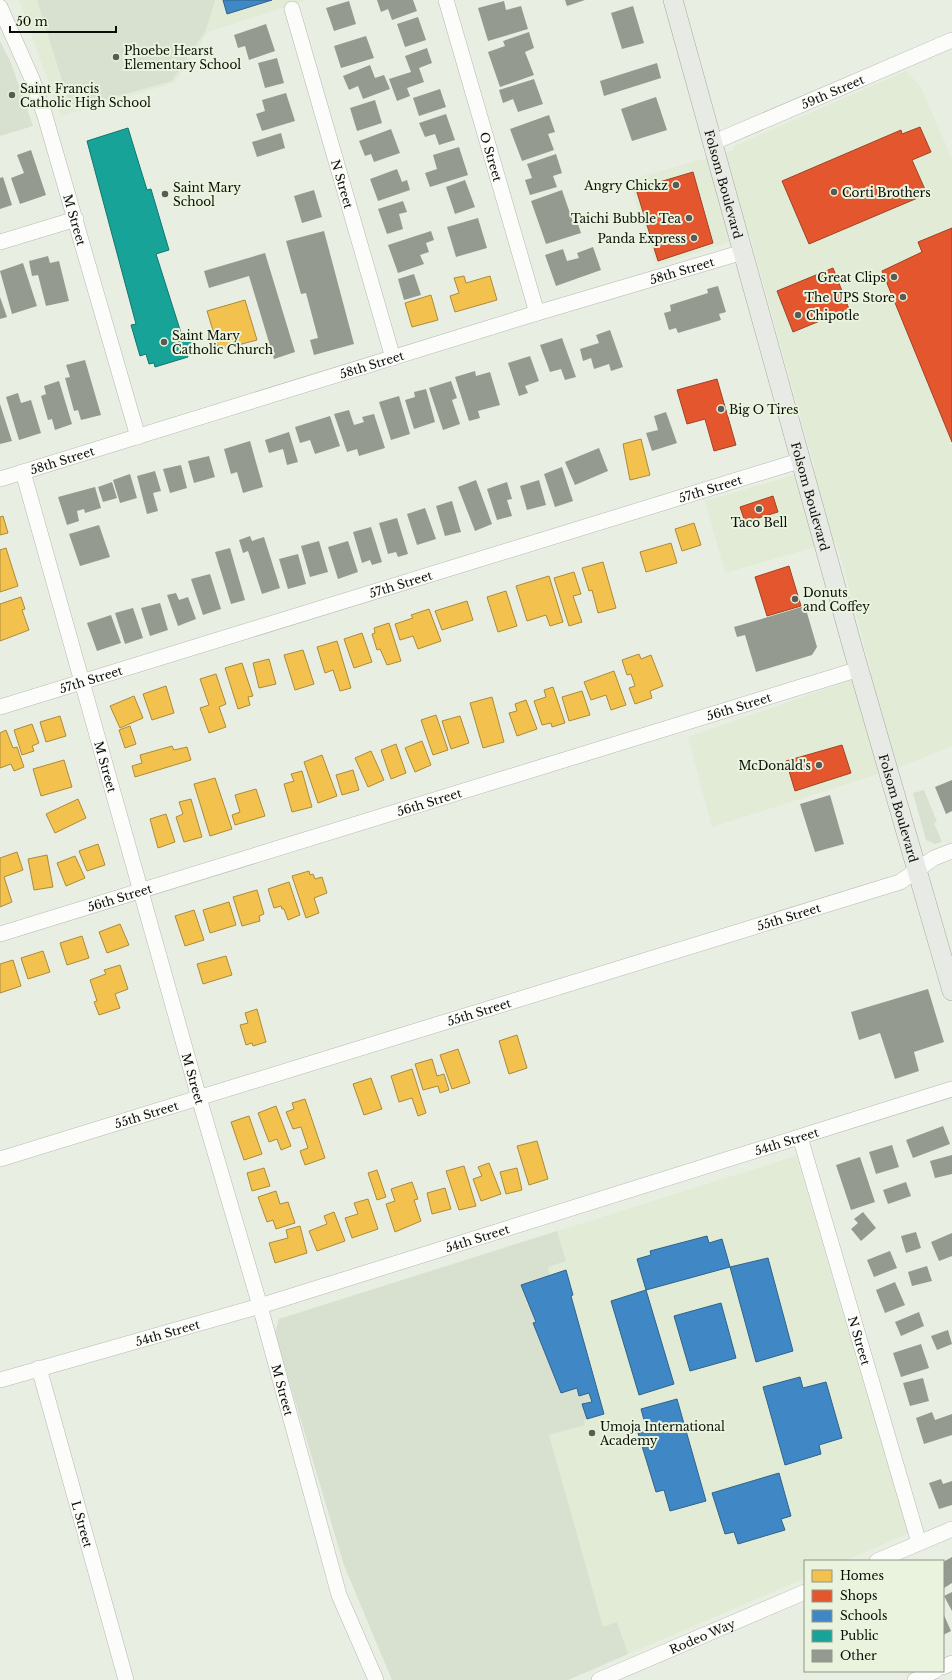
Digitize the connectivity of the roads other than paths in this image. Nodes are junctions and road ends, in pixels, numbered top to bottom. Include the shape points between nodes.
1 (446, 0) edge
2 (672, 0) edge
3 (0, 7) edge
4 (292, 9) dead end
5 (952, 40) edge
6 (712, 143) junction
7 (76, 219) junction
8 (0, 242) edge
9 (743, 252) junction
10 (537, 313) junction
11 (393, 358) junction
12 (138, 437) junction
13 (802, 460) junction
14 (23, 472) junction
15 (0, 479) edge
16 (859, 670) junction
17 (82, 682) junction
18 (0, 707) edge
19 (952, 851) edge
20 (918, 870) junction
21 (142, 891) junction
22 (0, 934) edge
23 (952, 990) edge
24 (952, 1089) edge
25 (199, 1098) junction
26 (800, 1137) junction
27 (0, 1159) edge
28 (260, 1306) junction
29 (39, 1368) junction
30 (0, 1380) edge
31 (952, 1529) edge
32 (919, 1543) junction
33 (879, 1560) edge
34 (804, 1592) edge
35 (933, 1672) edge
36 (126, 1680) edge
37 (376, 1680) edge
38 (599, 1680) edge
39 (915, 1680) edge

1 - 10 street, O Street
2 - 6 main road, Folsom Boulevard
3 - 7 street, M Street via 35,86
4 - 11 street, N Street
5 - 6 street, 59th Street
6 - 9 main road, Folsom Boulevard
7 - 8 street
7 - 12 street, M Street
9 - 10 street, 58th Street
9 - 13 main road, Folsom Boulevard
10 - 11 street, 58th Street
11 - 12 street, 58th Street
12 - 14 street, 58th Street
13 - 16 main road, Folsom Boulevard
13 - 17 street, 57th Street
14 - 15 street, 58th Street
14 - 17 street, M Street
16 - 20 main road, Folsom Boulevard
16 - 21 street, 56th Street
17 - 18 street, 57th Street
17 - 21 street, M Street
19 - 20 street, 55th Street via 934,858
20 - 23 main road, Folsom Boulevard
20 - 25 street, 55th Street via 900,882
21 - 22 street, 56th Street
21 - 25 street, M Street
24 - 26 street, 54th Street
25 - 27 street, 55th Street
25 - 28 street, M Street
26 - 28 street, 54th Street
26 - 32 street, N Street
28 - 29 street, 54th Street
28 - 37 street, M Street via 339,1595
29 - 30 street, 54th Street
29 - 36 street, L Street
31 - 32 street
32 - 33 street
34 - 38 street, Rodeo Way
35 - 39 street

